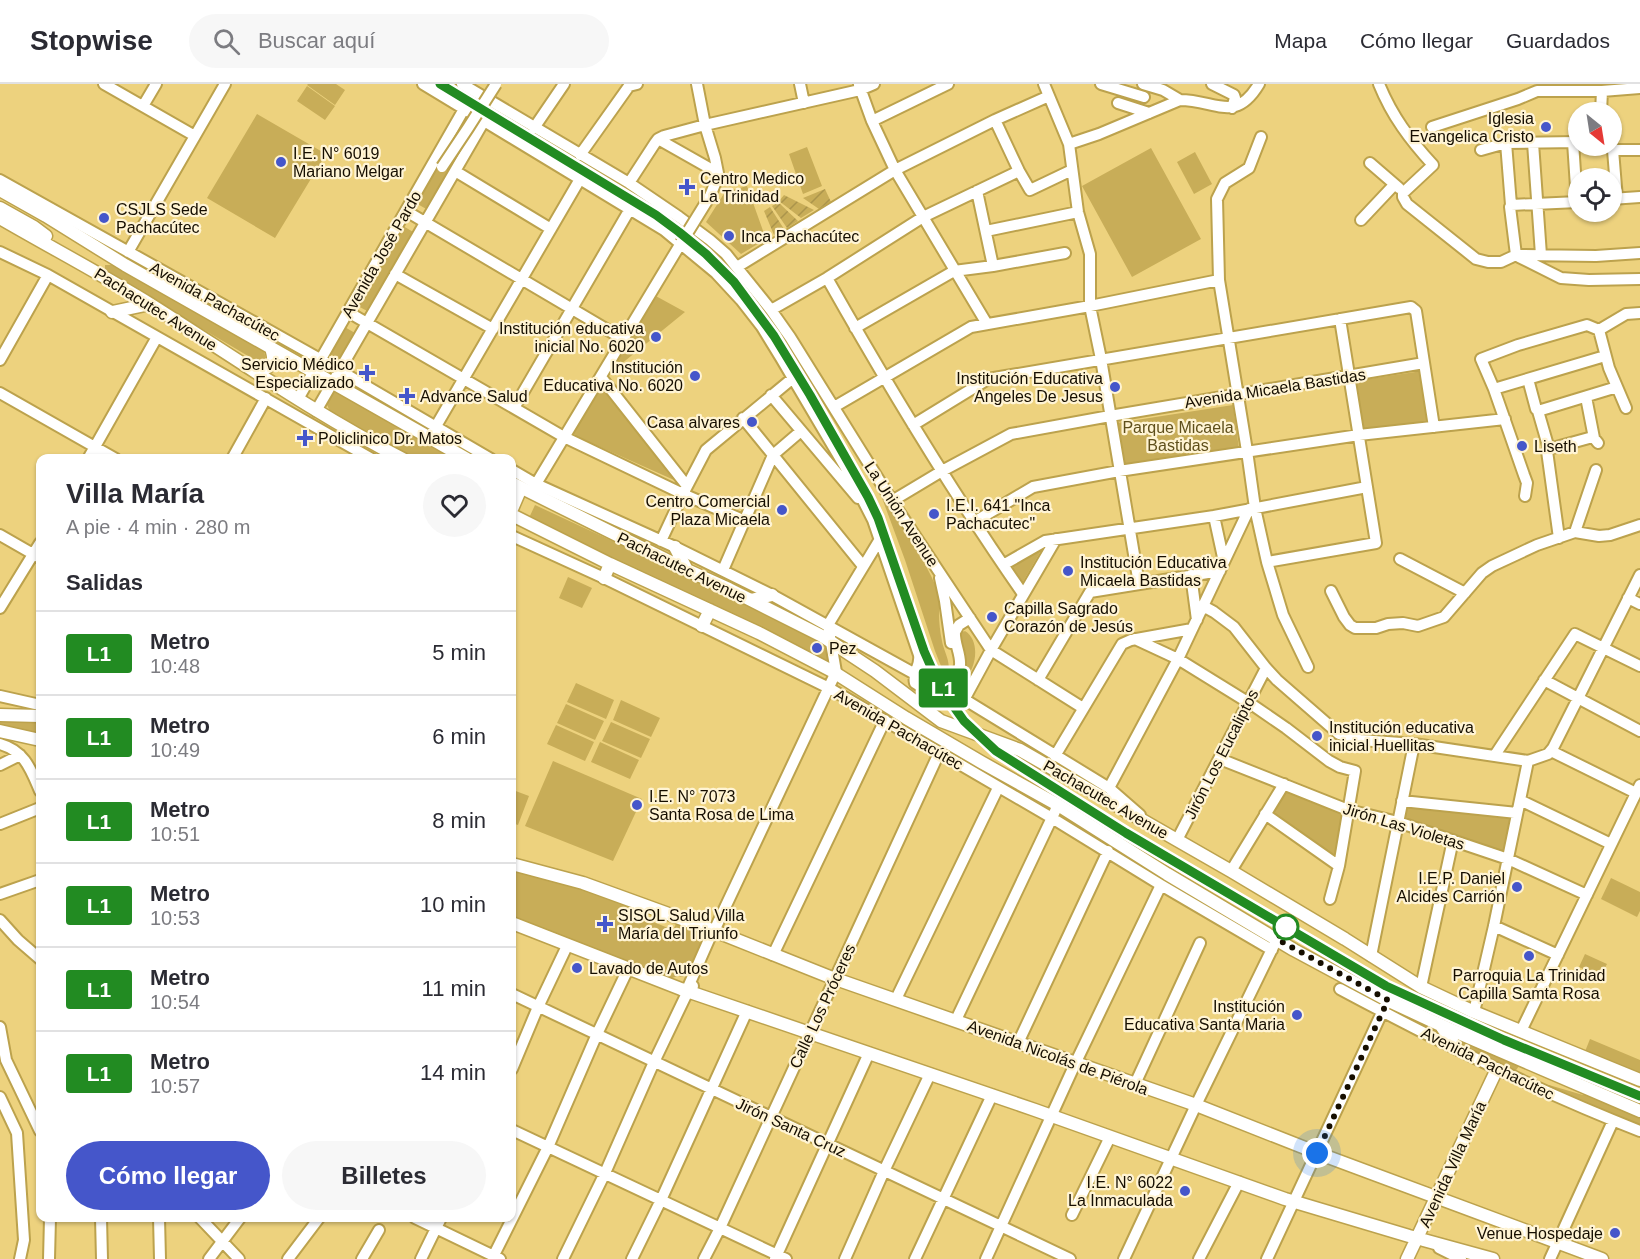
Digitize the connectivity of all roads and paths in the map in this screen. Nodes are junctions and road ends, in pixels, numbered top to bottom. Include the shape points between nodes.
1 (104, 84) edge
2 (156, 84) edge
3 (225, 84) edge
4 (423, 84) edge
5 (462, 84) edge
6 (497, 84) edge
7 (564, 84) edge
8 (637, 84) edge
9 (697, 84) edge
10 (800, 84) edge
11 (874, 84) edge
12 (948, 84) edge
13 (1044, 84) edge
14 (1101, 84) edge
15 (1143, 84) edge
16 (1212, 84) edge
17 (1259, 84) edge
18 (1379, 84) edge
19 (859, 87) edge
20 (1536, 87) edge
21 (1640, 88) edge
22 (1602, 91) junction
23 (1049, 96) junction
24 (1144, 97) dead end
25 (488, 100) junction
26 (1180, 100) junction
27 (1601, 102) edge
28 (804, 103) junction
29 (1118, 103) dead end
30 (143, 106) junction
31 (1232, 108) junction
32 (464, 109) junction
33 (1149, 113) junction
34 (995, 120) junction
35 (484, 121) junction
36 (872, 121) junction
37 (705, 125) junction
38 (1432, 127) dead end
39 (534, 128) junction
40 (195, 136) junction
41 (1260, 137) dead end
42 (658, 139) junction
43 (1568, 142) edge
44 (1506, 143) junction
45 (1533, 143) junction
46 (1069, 144) junction
47 (1622, 149) edge
48 (1481, 150) dead end
49 (1640, 150) edge
50 (580, 155) junction
51 (1370, 163) dead end
52 (895, 170) junction
53 (1072, 170) junction
54 (455, 171) junction
55 (1019, 171) junction
56 (718, 173) junction
57 (424, 178) junction
58 (580, 179) junction
59 (0, 180) edge
60 (628, 183) junction
61 (1394, 184) junction
62 (0, 190) edge
63 (977, 191) junction
64 (1403, 192) junction
65 (1640, 197) edge
66 (0, 198) edge
67 (1622, 198) edge
68 (1568, 202) edge
69 (1537, 204) junction
70 (1511, 206) junction
71 (0, 208) edge
72 (630, 209) junction
73 (406, 211) junction
74 (1078, 212) junction
75 (922, 217) junction
76 (0, 218) edge
77 (1361, 220) dead end
78 (425, 222) junction
79 (551, 229) junction
80 (986, 231) junction
81 (679, 241) junction
82 (98, 249) junction
83 (0, 252) edge
84 (128, 252) junction
85 (1065, 253) dead end
86 (1640, 253) edge
87 (1516, 255) junction
88 (1546, 255) junction
89 (83, 263) junction
90 (993, 266) junction
91 (737, 267) junction
92 (954, 270) junction
93 (1548, 272) junction
94 (395, 274) junction
95 (48, 275) junction
96 (826, 278) junction
97 (522, 279) junction
98 (1640, 279) edge
99 (1219, 280) junction
100 (150, 304) junction
101 (1090, 306) junction
102 (572, 309) junction
103 (771, 310) junction
104 (112, 312) junction
105 (348, 312) junction
106 (1640, 312) edge
107 (1340, 319) junction
108 (367, 322) junction
109 (987, 324) junction
110 (855, 328) junction
111 (492, 329) junction
112 (1599, 330) junction
113 (157, 337) junction
114 (1229, 338) junction
115 (623, 339) junction
116 (272, 348) junction
117 (1605, 356) junction
118 (320, 359) junction
119 (1101, 359) junction
120 (0, 360) edge
121 (1424, 363) junction
122 (339, 370) junction
123 (257, 371) junction
124 (313, 372) junction
125 (1349, 376) junction
126 (600, 377) junction
127 (884, 377) junction
128 (793, 378) junction
129 (464, 379) junction
130 (1528, 379) junction
131 (332, 382) junction
132 (1617, 387) junction
133 (1494, 390) junction
134 (0, 393) edge
135 (1237, 394) junction
136 (771, 395) junction
137 (1586, 397) junction
138 (266, 398) junction
139 (298, 399) junction
140 (834, 407) junction
141 (514, 408) junction
142 (1626, 408) dead end
143 (316, 411) junction
144 (1538, 411) junction
145 (1110, 416) junction
146 (743, 418) junction
147 (1505, 419) junction
148 (913, 425) junction
149 (343, 427) junction
150 (1434, 427) junction
151 (801, 430) junction
152 (432, 433) junction
153 (1359, 435) junction
154 (564, 437) junction
155 (95, 447) junction
156 (1549, 449) junction
157 (1247, 451) junction
158 (91, 454) edge
159 (107, 454) edge
160 (235, 454) edge
161 (364, 454) edge
162 (367, 454) edge
163 (394, 454) edge
164 (460, 454) edge
165 (480, 454) edge
166 (773, 455) junction
167 (1596, 470) dead end
168 (942, 471) junction
169 (1119, 471) junction
170 (516, 472) edge
171 (536, 484) junction
172 (516, 486) edge
173 (1367, 487) junction
174 (685, 490) junction
175 (1525, 495) dead end
176 (892, 501) junction
177 (1252, 509) junction
178 (868, 510) junction
179 (1214, 516) junction
180 (516, 517) edge
181 (743, 520) junction
182 (974, 522) junction
183 (1640, 525) edge
184 (1129, 528) junction
185 (1575, 532) junction
186 (0, 535) edge
187 (516, 538) edge
188 (880, 538) junction
189 (1559, 538) junction
190 (1056, 539) junction
191 (661, 541) junction
192 (675, 547) junction
193 (36, 555) edge
194 (36, 557) edge
195 (1400, 559) dead end
196 (1267, 562) junction
197 (610, 564) junction
198 (1003, 565) junction
199 (863, 566) junction
200 (1222, 567) junction
201 (687, 570) junction
202 (723, 570) junction
203 (1640, 574) edge
204 (1191, 575) junction
205 (604, 578) junction
206 (1139, 584) junction
207 (1331, 591) dead end
208 (1465, 593) junction
209 (1023, 594) junction
210 (772, 595) junction
211 (1628, 598) junction
212 (950, 599) junction
213 (751, 600) junction
214 (1640, 604) edge
215 (1203, 606) junction
216 (0, 608) edge
217 (710, 610) junction
218 (970, 618) junction
219 (828, 625) junction
220 (1194, 625) junction
221 (702, 627) junction
222 (1135, 639) junction
223 (830, 641) junction
224 (1603, 648) junction
225 (990, 650) junction
226 (1178, 659) junction
227 (1640, 666) edge
228 (1308, 667) dead end
229 (1266, 668) junction
230 (836, 672) junction
231 (915, 674) junction
232 (1038, 680) junction
233 (1544, 680) junction
234 (829, 688) junction
235 (0, 696) edge
236 (1578, 699) junction
237 (1248, 703) junction
238 (36, 704) edge
239 (1083, 708) junction
240 (0, 715) edge
241 (36, 716) edge
242 (885, 720) junction
243 (0, 731) edge
244 (1640, 731) edge
245 (36, 739) edge
246 (0, 744) edge
247 (1414, 744) junction
248 (1551, 752) junction
249 (939, 753) junction
250 (20, 755) junction
251 (1495, 755) junction
252 (1055, 756) junction
253 (1220, 759) junction
254 (1528, 760) junction
255 (0, 765) edge
256 (36, 782) edge
257 (1284, 783) junction
258 (998, 788) junction
259 (1109, 788) junction
260 (1638, 789) edge
261 (1520, 800) junction
262 (1402, 801) junction
263 (1058, 806) junction
264 (36, 810) edge
265 (1348, 810) junction
266 (1517, 813) junction
267 (1266, 814) junction
268 (1052, 818) junction
269 (1398, 822) junction
270 (0, 824) edge
271 (1152, 825) junction
272 (1177, 840) junction
273 (1453, 840) junction
274 (1611, 844) junction
275 (1108, 851) junction
276 (1508, 858) junction
277 (516, 865) edge
278 (1339, 866) junction
279 (1231, 871) junction
280 (36, 881) edge
281 (1161, 885) junction
282 (0, 894) edge
283 (1587, 895) junction
284 (1330, 898) dead end
285 (0, 920) edge
286 (516, 925) edge
287 (1494, 926) junction
288 (714, 931) junction
289 (1200, 943) dead end
290 (1274, 944) junction
291 (567, 946) junction
292 (773, 955) junction
293 (1558, 955) junction
294 (36, 956) edge
295 (1371, 956) junction
296 (628, 969) junction
297 (836, 979) junction
298 (1421, 987) junction
299 (1340, 989) dead end
300 (688, 991) junction
301 (516, 996) edge
302 (896, 999) junction
303 (1385, 1006) junction
304 (538, 1007) junction
305 (747, 1011) junction
306 (1474, 1012) junction
307 (956, 1020) junction
308 (1441, 1026) junction
309 (0, 1027) edge
310 (1521, 1031) junction
311 (809, 1032) junction
312 (597, 1034) junction
313 (1018, 1043) junction
314 (1457, 1049) junction
315 (869, 1053) junction
316 (516, 1059) edge
317 (654, 1062) junction
318 (1075, 1064) junction
319 (1497, 1069) junction
320 (930, 1074) junction
321 (1640, 1080) edge
322 (1135, 1084) junction
323 (711, 1089) junction
324 (992, 1095) junction
325 (0, 1097) edge
326 (1196, 1105) junction
327 (1640, 1112) edge
328 (1052, 1116) junction
329 (770, 1117) junction
330 (1613, 1120) junction
331 (36, 1123) edge
332 (1640, 1131) edge
333 (516, 1132) edge
334 (1110, 1137) junction
335 (828, 1144) junction
336 (548, 1147) junction
337 (1317, 1153) junction
338 (1171, 1159) junction
339 (884, 1170) junction
340 (605, 1173) junction
341 (1239, 1182) junction
342 (1437, 1197) junction
343 (942, 1198) junction
344 (661, 1200) junction
345 (1293, 1201) junction
346 (516, 1214) edge
347 (1072, 1215) dead end
348 (50, 1222) edge
349 (101, 1222) edge
350 (161, 1222) edge
351 (204, 1222) edge
352 (237, 1222) edge
353 (316, 1222) edge
354 (422, 1222) edge
355 (439, 1222) edge
356 (512, 1222) edge
357 (1000, 1226) junction
358 (720, 1227) junction
359 (435, 1229) junction
360 (379, 1230) dead end
361 (1423, 1240) junction
362 (222, 1242) junction
363 (1557, 1243) junction
364 (1056, 1256) edge
365 (779, 1257) edge
366 (495, 1258) edge
367 (21, 1259) edge
368 (49, 1259) edge
369 (102, 1259) edge
370 (160, 1259) edge
371 (209, 1259) edge
372 (239, 1259) edge
373 (288, 1259) edge
374 (362, 1259) edge
375 (421, 1259) edge
376 (563, 1259) edge
377 (632, 1259) edge
378 (704, 1259) edge
379 (845, 1259) edge
380 (915, 1259) edge
381 (986, 1259) edge
382 (1070, 1259) edge
383 (1124, 1259) edge
384 (1199, 1259) edge
385 (1267, 1259) edge
386 (1407, 1259) edge
387 (1461, 1259) edge
388 (1493, 1259) edge
389 (1550, 1259) edge
390 (1602, 1259) edge

1 - 30 street
2 - 30 street
3 - 40 street
4 - 32 street, La Unión Avenue
5 - 25 street, La Unión Avenue
6 - 25 street
6 - 57 street, bridge via 442,166
7 - 39 street
8 - 50 street via 628,86
9 - 37 street
10 - 28 street
11 - 19 street
12 - 36 street
13 - 23 street
14 - 24 street
15 - 26 street
16 - 31 street via 1234,95
17 - 31 street via 1245,102
18 - 64 street via 1411,141 1433,165
19 - 28 street
19 - 36 street
20 - 22 street
20 - 38 street via 1518,99
21 - 22 street
22 - 27 street
23 - 34 street
23 - 46 street
25 - 39 street, La Unión Avenue
26 - 31 street
26 - 33 street
28 - 37 street
29 - 33 street
30 - 40 street
32 - 35 street, La Unión Avenue
32 - 57 street, Avenida José Pardo
33 - 46 street
34 - 52 street
34 - 55 street
35 - 54 street, Avenida José Pardo
35 - 58 street, La Unión Avenue
36 - 52 street
37 - 42 street
37 - 56 street
39 - 50 street, La Unión Avenue
40 - 84 street
41 - 99 street via 1250,168 1226,183 1217,199
42 - 56 street
42 - 60 street
43 - 45 street
44 - 45 street
44 - 48 street
44 - 70 street
45 - 69 street
46 - 53 street
47 - 49 street
50 - 60 street, La Unión Avenue
51 - 61 street
52 - 75 street
52 - 91 street
53 - 55 street via 1033,190
53 - 74 street
54 - 78 street, Avenida José Pardo
54 - 79 street
55 - 63 street
56 - 81 street, bridge via 710,196
57 - 73 street, Avenida José Pardo
58 - 72 street, La Unión Avenue
58 - 79 street
59 - 84 street, Avenida Pachacútec
60 - 91 street, La Unión Avenue via 710,240
61 - 64 street
61 - 77 street
62 - 82 main road, Pachacutec Avenue
63 - 75 street
63 - 80 street
64 - 87 street via 1407,204 1476,259 1501,262
65 - 67 street
66 - 82 main road
68 - 69 street
69 - 70 street
69 - 88 street
70 - 87 street
71 - 89 main road
72 - 81 street, La Unión Avenue
72 - 102 street
73 - 78 street
73 - 105 street, Avenida José Pardo
74 - 80 street
74 - 101 street via 1090,254
75 - 92 street
75 - 96 street
76 - 89 main road, Pachacutec Avenue
78 - 94 street, Avenida José Pardo
78 - 97 street
79 - 97 street
80 - 90 street
81 - 115 street
81 - 115 street via 626,327
81 - 128 street, La Unión Avenue via 741,300
82 - 116 main road, Pachacutec Avenue
83 - 95 street
84 - 118 street, Avenida Pachacútec
85 - 90 street
86 - 88 street
87 - 88 street
87 - 93 street
88 - 93 street
89 - 100 main road, Pachacutec Avenue
90 - 92 street
91 - 103 street, La Unión Avenue
92 - 109 street
92 - 110 street
93 - 98 street via 1561,278
94 - 108 street, Avenida José Pardo
94 - 111 street
95 - 104 street
95 - 120 street
96 - 103 street
96 - 110 street
97 - 102 street
97 - 111 street
99 - 101 street
99 - 114 street
100 - 104 main road
100 - 123 main road, Pachacutec Avenue
101 - 109 street
101 - 119 street
102 - 115 street
102 - 141 street
103 - 140 street, La Unión Avenue
104 - 113 street
105 - 108 street
105 - 118 street, Avenida José Pardo
106 - 112 street via 1626,314
107 - 114 street
107 - 121 street via 1411,308 1416,311
107 - 125 street
108 - 122 street, Avenida José Pardo
108 - 129 street
109 - 127 street via 971,327
110 - 127 street
111 - 129 street
112 - 117 street
112 - 133 street via 1587,325 1481,359
113 - 138 street
113 - 155 street
114 - 119 street
114 - 135 street
115 - 126 street
116 - 123 main road via 273,362
116 - 124 main road, Pachacutec Avenue
117 - 130 street
117 - 132 street
118 - 122 street, Avenida Pachacútec
118 - 124 street, Avenida José Pardo
119 - 145 street
119 - 148 street via 988,379
121 - 125 street, Avenida Micaela Bastidas
121 - 150 street
122 - 131 street, Avenida José Pardo
122 - 152 street, Avenida Pachacútec
123 - 139 main road, Pachacutec Avenue
124 - 131 main road, Pachacutec Avenue
124 - 139 street, Avenida José Pardo
125 - 135 street, Avenida Micaela Bastidas
125 - 153 street
126 - 154 street
126 - 174 street
127 - 140 street
127 - 148 street
128 - 136 street
128 - 178 street, La Unión Avenue
129 - 141 street
129 - 152 street
130 - 133 street
130 - 144 street
131 - 143 street, Avenida José Pardo
131 - 152 main road, Pachacutec Avenue
132 - 137 street
132 - 142 street
133 - 147 street
134 - 155 street
135 - 145 street, Avenida Micaela Bastidas
135 - 157 street
136 - 146 street
136 - 151 street
137 - 144 street
137 - 156 street via 1596,441 1589,438
138 - 160 street
138 - 161 street
139 - 143 main road, Pachacutec Avenue
140 - 176 street, La Unión Avenue
141 - 154 street
143 - 149 main road, Pachacutec Avenue
144 - 156 street
145 - 168 street, Avenida Micaela Bastidas via 1011,434
145 - 169 street
146 - 166 street
146 - 174 street via 706,450
147 - 150 street
147 - 175 street via 1527,483
148 - 168 street
149 - 162 street
149 - 163 main road, Pachacutec Avenue
150 - 153 street
151 - 166 street
151 - 178 street
152 - 164 main road, Pachacutec Avenue
152 - 165 street, Avenida Pachacútec
153 - 157 street
153 - 173 street
154 - 171 street
154 - 174 street
155 - 158 street
155 - 159 street
156 - 189 street
157 - 169 street
157 - 177 street
166 - 181 street
166 - 199 street
167 - 185 street
168 - 176 street, Avenida Micaela Bastidas
168 - 182 street
169 - 182 street via 1033,487
169 - 184 street
170 - 171 street
171 - 191 street
172 - 201 main road, Pachacutec Avenue
173 - 177 street
173 - 196 street via 1376,543
174 - 181 street
174 - 191 street
176 - 212 street, La Unión Avenue via 938,569
177 - 179 street
177 - 196 street
177 - 200 street
178 - 188 street, La Unión Avenue
179 - 184 street
179 - 200 street
180 - 197 main road, Pachacutec Avenue
181 - 202 street
182 - 198 street
183 - 185 street via 1610,535
184 - 190 street
184 - 206 street
185 - 189 street
186 - 193 street
187 - 205 street, Avenida Pachacútec
188 - 199 street
188 - 231 street, La Unión Avenue via 919,655
189 - 208 street via 1492,566
190 - 198 street via 1045,541
190 - 209 street
191 - 192 street
192 - 201 main road
192 - 202 street
194 - 216 street
195 - 208 street
196 - 228 street via 1283,615
197 - 205 main road
197 - 217 main road, Pachacutec Avenue
198 - 209 street
199 - 219 street
200 - 204 street
200 - 215 street
201 - 213 main road, Pachacutec Avenue
202 - 210 street
203 - 211 street
204 - 206 street
204 - 220 street
205 - 221 street, Avenida Pachacútec
206 - 232 street via 1090,592
207 - 208 street via 1355,628 1428,623 1444,617
209 - 225 street
210 - 213 main road
210 - 219 street
211 - 214 street
211 - 224 street
212 - 218 street
212 - 231 street via 948,630 955,660 953,669 936,680
213 - 223 main road, Pachacutec Avenue
215 - 220 street
215 - 229 street via 1234,627
217 - 221 main road
217 - 230 main road, Pachacutec Avenue
218 - 225 street
218 - 231 street via 955,632 960,665 953,678 928,689 915,683
219 - 223 street
219 - 231 street
220 - 222 street
220 - 226 street
221 - 234 street, Avenida Pachacútec
222 - 226 street
222 - 239 street via 1122,644
223 - 230 street
223 - 271 main road, Pachacutec Avenue via 941,721 1020,750
224 - 227 street
224 - 233 street via 1575,634
224 - 236 street
225 - 232 street
225 - 252 street via 965,698
226 - 237 street
226 - 259 street
229 - 237 street, Jirón Los Eucaliptos
229 - 247 street via 1340,734 1360,740
230 - 234 street
230 - 263 main road, Pachacutec Avenue via 906,718
232 - 239 street
233 - 236 street
233 - 251 street
234 - 242 street, Avenida Pachacútec
234 - 288 street
235 - 238 street
236 - 244 street
236 - 248 street
237 - 253 street, Jirón Los Eucaliptos
237 - 265 street via 1329,761 1355,771
239 - 252 street
240 - 241 main road
242 - 249 street, Avenida Pachacútec
242 - 292 street
243 - 245 main road
246 - 250 street
247 - 251 street
247 - 262 street
248 - 254 street
248 - 260 street
249 - 258 street, Avenida Pachacútec
249 - 297 street, Calle Los Próceres
250 - 255 street
250 - 256 street
251 - 254 street
252 - 259 street
253 - 257 street, Jirón Las Violetas
253 - 272 street, Jirón Los Eucaliptos
254 - 261 street
257 - 265 street, Jirón Las Violetas
257 - 267 street
258 - 268 street, Avenida Pachacútec
258 - 302 street
259 - 271 street
260 - 274 street
261 - 266 street
261 - 274 street
262 - 266 street
262 - 269 street
263 - 268 street
263 - 290 main road, Pachacutec Avenue
264 - 270 street
265 - 269 street, Jirón Las Violetas
265 - 278 street
266 - 276 street
267 - 278 street
267 - 279 street
268 - 275 street, Avenida Pachacútec
268 - 307 street
269 - 273 street, Jirón Las Violetas
269 - 295 street
271 - 272 main road, Pachacutec Avenue
272 - 279 main road, Pachacutec Avenue
273 - 276 street, Jirón Las Violetas
273 - 298 street
274 - 283 street
275 - 281 street, Avenida Pachacútec
275 - 313 street
276 - 283 street, Jirón Las Violetas
276 - 287 street
277 - 288 main road, Avenida Nicolás de Piérola via 584,883
278 - 284 street
279 - 295 main road, Pachacutec Avenue
280 - 282 street
281 - 290 street, Avenida Pachacútec
281 - 318 street
283 - 293 street
285 - 294 street
286 - 291 main road
287 - 293 street
287 - 306 street
288 - 292 main road, Avenida Nicolás de Piérola
288 - 300 street
289 - 322 street
290 - 303 main road, Avenida Pachacútec
290 - 326 street
291 - 296 main road
291 - 304 street
292 - 297 main road, Avenida Nicolás de Piérola
293 - 310 street
295 - 298 main road, Pachacutec Avenue
296 - 300 main road
296 - 312 street
297 - 302 main road, Avenida Nicolás de Piérola
297 - 311 street, Calle Los Próceres
298 - 306 main road, Pachacutec Avenue
299 - 303 street, Avenida Pachacútec
300 - 305 main road
300 - 317 street
301 - 304 street, Jirón Santa Cruz
302 - 307 main road, Avenida Nicolás de Piérola
303 - 308 main road, Avenida Pachacútec
303 - 314 street, Avenida Pachacútec
303 - 337 street
304 - 312 street, Jirón Santa Cruz
304 - 316 street
305 - 311 main road
305 - 323 street
306 - 310 main road, Pachacutec Avenue
307 - 313 main road, Avenida Nicolás de Piérola
308 - 314 main road
308 - 327 main road, Avenida Pachacútec
309 - 331 street via 6,1060
310 - 321 main road, Pachacutec Avenue
311 - 315 main road
311 - 329 street, Calle Los Próceres
312 - 317 street, Jirón Santa Cruz
312 - 336 street
313 - 318 main road, Avenida Nicolás de Piérola
314 - 319 street, Avenida Pachacútec
315 - 320 main road
315 - 335 street
317 - 323 street, Jirón Santa Cruz
317 - 340 street
318 - 322 main road, Avenida Nicolás de Piérola
318 - 328 street
319 - 330 street, Avenida Pachacútec
319 - 342 main road, Avenida Villa María
320 - 324 main road
320 - 339 street
322 - 326 main road, Avenida Nicolás de Piérola
323 - 329 street, Jirón Santa Cruz
323 - 344 street
324 - 328 main road
324 - 343 street
325 - 367 street via 17,1133 24,1240
326 - 337 main road, Avenida Nicolás de Piérola
326 - 338 street
328 - 334 main road
328 - 357 street
329 - 335 street, Jirón Santa Cruz
329 - 358 street, Calle Los Próceres
330 - 332 street, Avenida Pachacútec
330 - 363 street
333 - 336 street
334 - 338 main road
334 - 347 street
335 - 339 street, Jirón Santa Cruz
335 - 365 street
336 - 340 street
336 - 346 street
337 - 342 main road, Avenida Nicolás de Piérola
337 - 345 street
338 - 341 main road
338 - 383 street
339 - 343 street, Jirón Santa Cruz
339 - 379 street
340 - 344 street
340 - 376 street
341 - 345 main road
341 - 384 street
342 - 361 main road, Avenida Villa María
342 - 363 main road, Avenida Nicolás de Piérola
343 - 357 street, Jirón Santa Cruz
343 - 380 street
344 - 358 street
344 - 377 street
345 - 361 main road
345 - 385 street
348 - 368 street
349 - 369 street
350 - 370 street
351 - 362 street
352 - 362 street
353 - 373 street
354 - 359 street
355 - 359 street
356 - 366 street
357 - 364 street, Jirón Santa Cruz
357 - 381 street
358 - 365 street
358 - 378 street, Calle Los Próceres
359 - 366 street
359 - 375 street
360 - 374 street
361 - 386 main road, Avenida Villa María
361 - 387 street
361 - 388 main road
362 - 371 street
362 - 372 street
363 - 389 street
363 - 390 main road, Avenida Nicolás de Piérola
364 - 382 street, Jirón Santa Cruz

